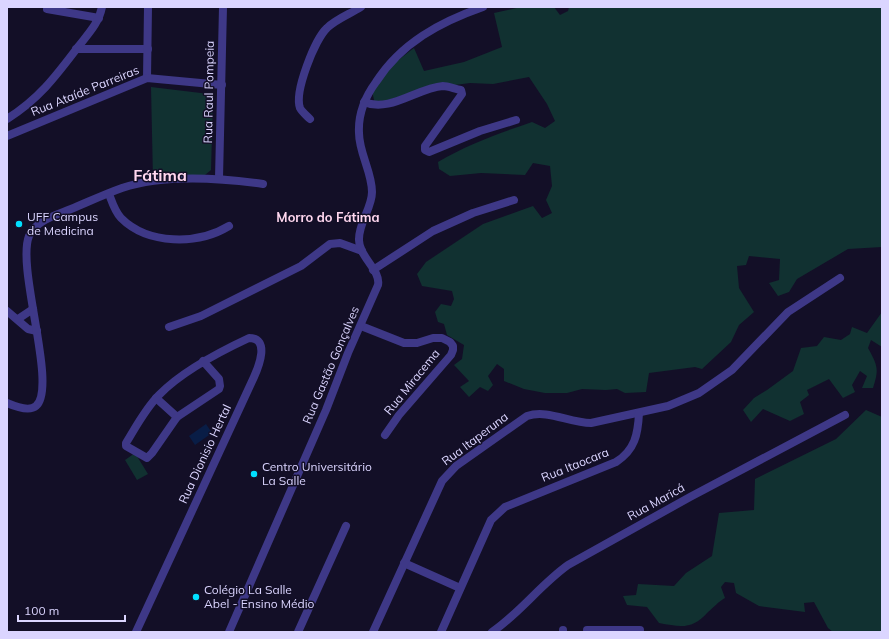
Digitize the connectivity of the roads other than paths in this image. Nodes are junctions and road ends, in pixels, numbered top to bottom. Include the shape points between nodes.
1 (102, 7) edge
2 (148, 7) edge
3 (223, 7) edge
4 (361, 7) edge
5 (483, 7) edge
6 (47, 9) dead end
7 (99, 18) junction
8 (76, 49) junction
9 (148, 49) junction
10 (147, 78) junction
11 (222, 85) junction
12 (364, 102) junction
13 (7, 119) edge
14 (310, 119) dead end
15 (516, 120) dead end
16 (7, 136) edge
17 (219, 178) junction
18 (263, 184) dead end
19 (109, 194) junction
20 (514, 200) dead end
21 (229, 226) dead end
22 (362, 251) junction
23 (373, 270) junction
24 (840, 278) dead end
25 (34, 309) junction
26 (7, 311) edge
27 (18, 319) junction
28 (361, 326) junction
29 (169, 327) dead end
30 (37, 331) junction
31 (203, 361) junction
32 (156, 398) junction
33 (7, 402) edge
34 (638, 413) junction
35 (845, 414) dead end
36 (177, 417) junction
37 (385, 435) dead end
38 (346, 526) dead end
39 (404, 564) junction
40 (460, 588) junction
41 (587, 630) dead end
42 (640, 630) dead end
43 (609, 631) edge
44 (136, 632) edge
45 (229, 632) edge
46 (298, 632) edge
47 (373, 632) edge
48 (441, 632) edge
49 (492, 632) edge

1 - 7 street
2 - 9 street
3 - 11 street, Rua Raul Pompeia
4 - 14 street via 327,27 312,51 299,98 300,108
5 - 12 street, Rua Gastão Gonçalves via 448,20 410,44 383,71
6 - 7 street
7 - 8 street
8 - 9 street
8 - 13 street via 41,94
9 - 10 street
10 - 11 street, Rua Ataíde Parreiras
10 - 16 street, Rua Ataíde Parreiras
11 - 17 street, Rua Raul Pompeia
12 - 15 street via 382,105 443,86 461,90 462,94 425,146 425,150 429,152 480,131
12 - 22 street, Rua Gastão Gonçalves via 359,125 359,142 372,194 359,236
17 - 18 street
17 - 19 street via 155,181 122,188
19 - 21 street via 122,219 149,236 166,239 196,237 222,231
19 - 25 street via 50,218 33,230 26,252
20 - 23 street via 473,213 433,230
22 - 23 street, Rua Gastão Gonçalves
22 - 29 street via 340,243 330,244 301,266 201,316
23 - 28 street, Rua Gastão Gonçalves via 377,275 378,285
24 - 34 street via 788,312 719,380 699,393 668,406
25 - 27 street
25 - 30 street
26 - 27 street
27 - 30 street via 28,329
28 - 37 street, Rua Miracema via 404,343 417,344 438,337 446,339 453,346 450,354
28 - 45 street, Rua Gastão Gonçalves
30 - 33 street via 40,400 37,406 32,408 22,408
31 - 32 street, Rua Dionisio Hertal
31 - 36 street, Rua Dionisio Hertal via 219,379 220,386
31 - 44 street, Rua Dionisio Hertal via 249,338 258,342 261,349 260,363 254,377
32 - 36 street
32 - 36 street, Rua Dionisio Hertal via 126,446 147,458
34 - 39 street, Rua Itaperuna via 591,423 538,413 527,416 447,474
34 - 40 street, Rua Itaocara via 634,445 625,456 506,507 496,515 491,520
35 - 49 street, Rua Maricá via 568,565 554,575 503,625
38 - 46 street
39 - 40 street
39 - 47 street, Rua Itaperuna
40 - 48 street, Rua Itaocara
41 - 43 street
42 - 43 street

